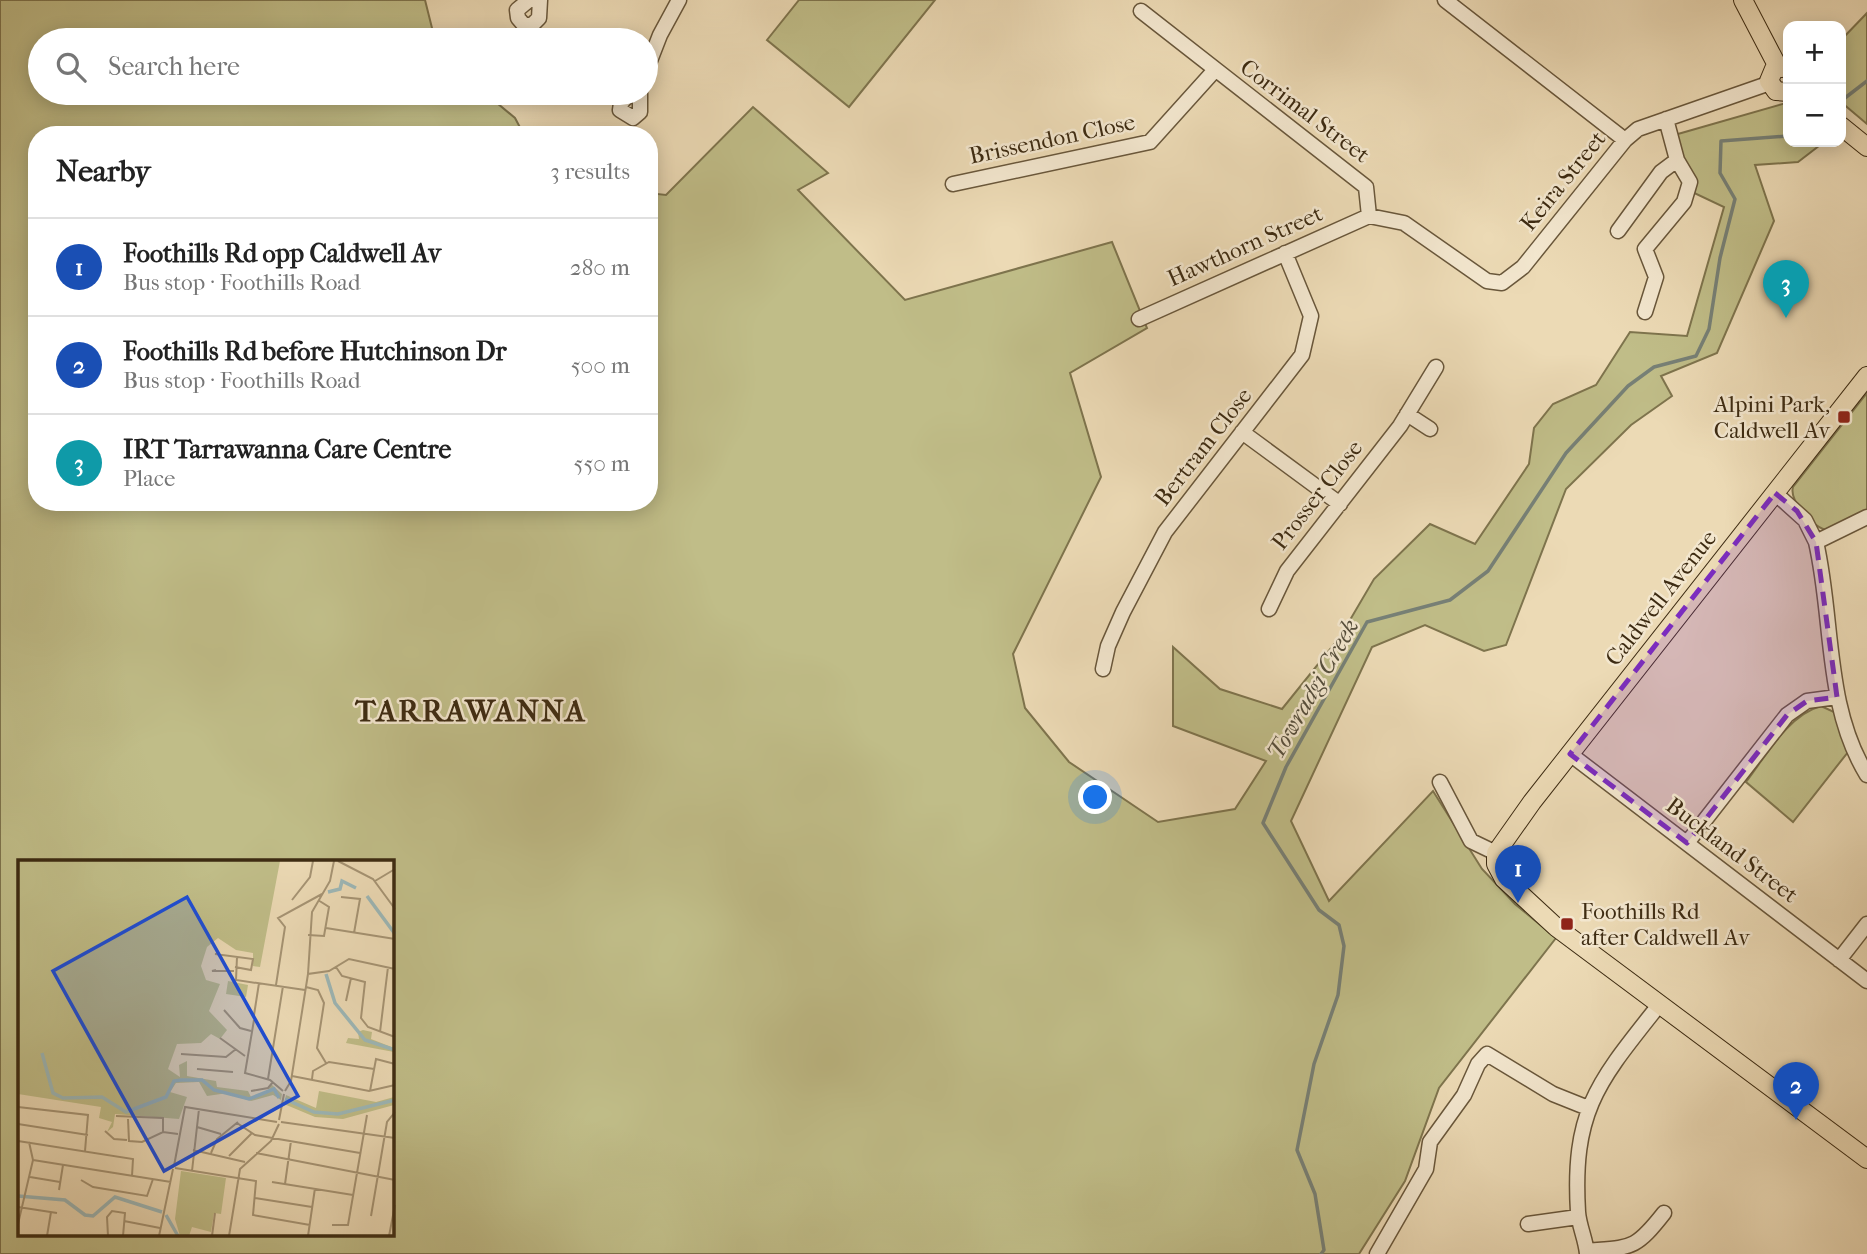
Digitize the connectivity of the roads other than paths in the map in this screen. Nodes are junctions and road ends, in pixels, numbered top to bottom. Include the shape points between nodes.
1 (529, 0) edge
2 (540, 0) edge
3 (680, 0) edge
4 (1445, 0) edge
5 (1743, 0) edge
6 (1141, 10) dead end
7 (658, 40) edge
8 (1214, 71) junction
9 (1779, 72) edge
10 (1783, 92) edge
11 (621, 105) edge
12 (640, 105) edge
13 (1666, 119) junction
14 (1846, 130) edge
15 (1625, 140) junction
16 (1867, 147) edge
17 (1677, 160) junction
18 (953, 184) dead end
19 (1369, 216) junction
20 (1618, 231) dead end
21 (1285, 253) junction
22 (1645, 312) dead end
23 (1139, 319) dead end
24 (1436, 368) dead end
25 (1867, 376) edge
26 (1407, 414) junction
27 (1430, 429) dead end
28 (1242, 432) junction
29 (1775, 493) junction
30 (1340, 503) junction
31 (1867, 517) edge
32 (1816, 542) junction
33 (1269, 608) dead end
34 (1103, 668) dead end
35 (1837, 697) junction
36 (1570, 754) junction
37 (1867, 775) edge
38 (1440, 782) dead end
39 (1687, 844) junction
40 (1496, 853) junction
41 (1867, 925) edge
42 (1839, 960) junction
43 (1867, 981) edge
44 (1659, 1005) junction
45 (1588, 1108) junction
46 (1867, 1159) edge
47 (1664, 1213) dead end
48 (1578, 1217) junction
49 (1528, 1224) dead end
50 (1587, 1253) edge
51 (1377, 1254) edge

1 - 2 street via 517,10 524,25 539,18
3 - 7 street
4 - 15 street
5 - 9 main road
6 - 8 street, Corrimal Street
8 - 18 street, Brissendon Close via 1150,142
8 - 19 street, Corrimal Street via 1366,187
9 - 10 main road via 1776,91
9 - 13 street, Keira Street
11 - 12 street via 620,110 633,118
13 - 15 street, Keira Street via 1638,129
13 - 17 street
14 - 16 main road
15 - 19 street, Keira Street via 1523,267 1502,283 1479,278 1404,223
17 - 20 street via 1661,172
17 - 22 street via 1690,182 1685,202 1645,249 1656,276
19 - 21 street, Hawthorn Street
21 - 23 street, Hawthorn Street
21 - 28 street, Bertram Close via 1311,316 1302,355
24 - 26 street, Prosser Close
25 - 29 main road, Caldwell Avenue
26 - 27 street
26 - 30 street, Prosser Close
28 - 30 street
28 - 34 street, Bertram Close via 1166,532 1123,612
29 - 32 street via 1805,520
29 - 36 main road, Caldwell Avenue
30 - 33 street, Prosser Close via 1287,571
31 - 32 street
32 - 35 street
35 - 37 street via 1852,751
35 - 39 street via 1807,701 1787,715
36 - 39 street, Buckland Street
36 - 40 main road, Caldwell Avenue
38 - 40 street via 1471,841
39 - 42 street, Buckland Street
40 - 44 main road via 1498,870 1531,906
41 - 42 street
42 - 43 street, Buckland Street
44 - 45 street via 1620,1054
44 - 46 main road
45 - 48 street via 1576,1160
45 - 51 street via 1553,1094 1488,1054 1430,1142 1426,1169
47 - 50 street via 1643,1241
48 - 49 street
48 - 50 street

